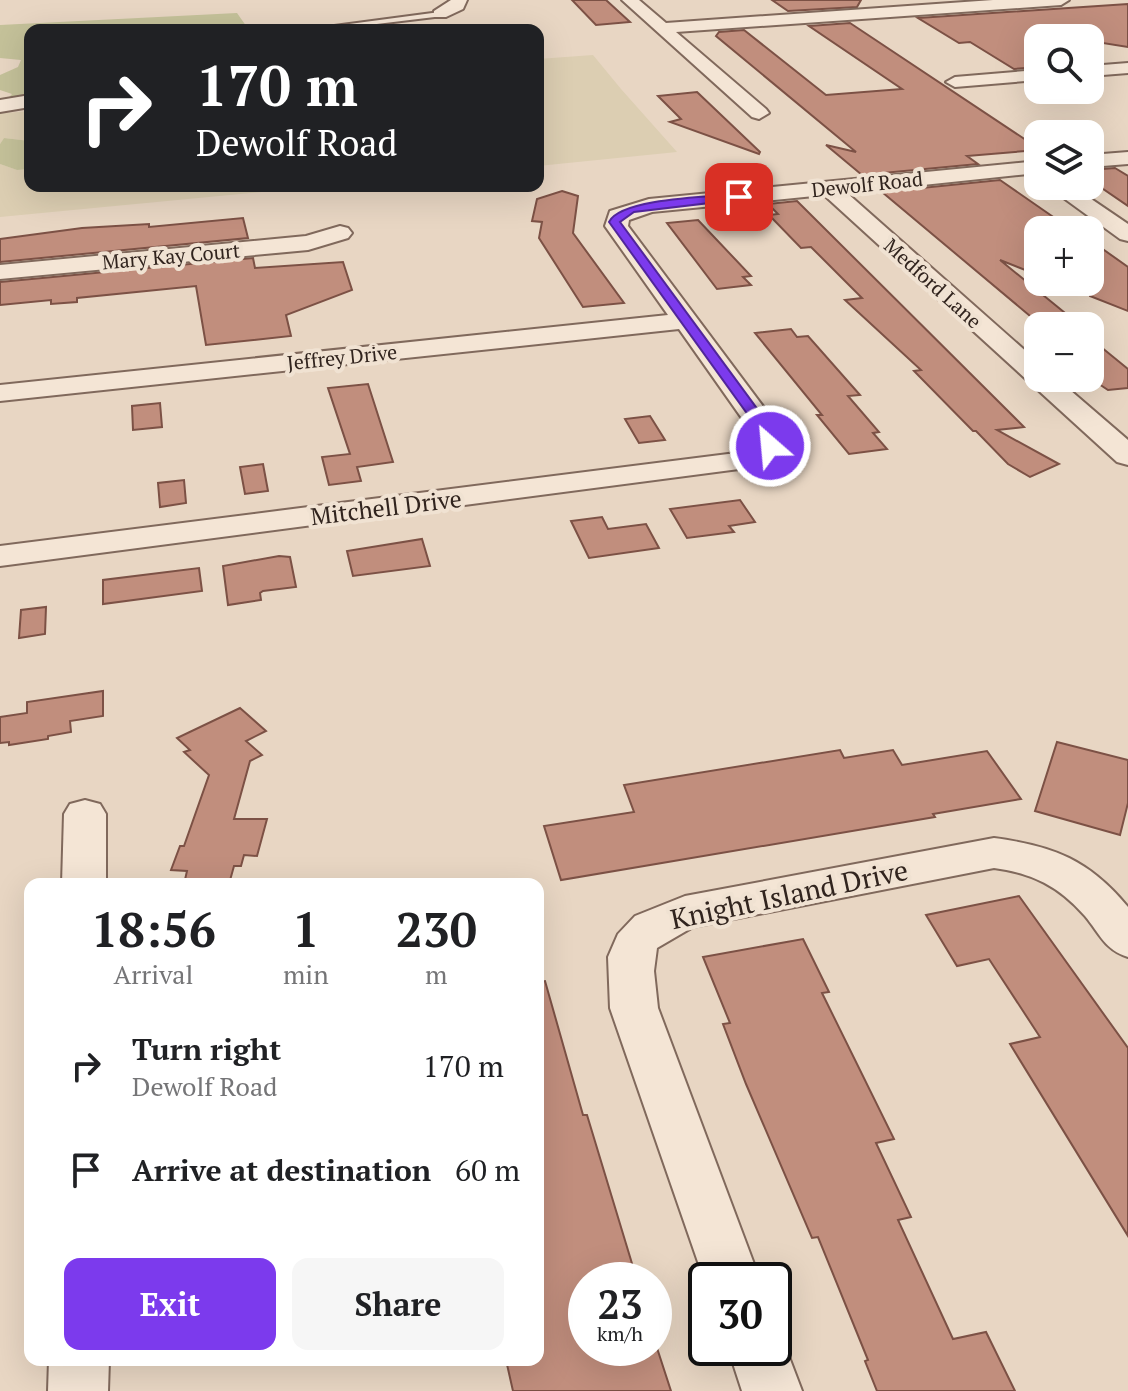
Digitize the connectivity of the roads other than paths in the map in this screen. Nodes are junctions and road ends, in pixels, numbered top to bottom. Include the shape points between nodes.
1 (459, 0) edge
2 (630, 0) edge
3 (813, 0) edge
4 (1061, 0) edge
5 (1003, 2) edge
6 (440, 14) joint
7 (837, 15) junction
8 (358, 24) edge
9 (660, 28) junction
10 (1128, 68) edge
11 (1104, 70) edge
12 (1024, 76) edge
13 (955, 82) dead end
14 (24, 102) edge
15 (0, 106) edge
16 (759, 113) dead end
17 (1128, 158) edge
18 (1104, 160) edge
19 (1024, 170) edge
20 (829, 188) junction
21 (1078, 200) edge
22 (340, 233) dead end
23 (1128, 234) edge
24 (0, 272) edge
25 (684, 321) junction
26 (1024, 365) edge
27 (1054, 392) edge
28 (0, 393) edge
29 (1128, 456) edge
30 (0, 556) edge
31 (85, 814) dead end
32 (84, 878) edge
33 (1128, 940) edge
34 (726, 1262) edge
35 (79, 1366) edge
36 (763, 1366) edge
37 (78, 1391) edge
38 (772, 1391) edge

1 - 6 street
2 - 9 street
3 - 7 street
4 - 5 street
5 - 7 street
6 - 8 lane
7 - 9 street
9 - 16 street
10 - 11 street
12 - 13 street
14 - 15 street
17 - 18 street
19 - 20 street, Dewolf Road
20 - 25 street, Dewolf Road via 621,213 615,222
20 - 26 street, Medford Lane
21 - 23 street
22 - 24 street, Mary Kay Court via 308,243
25 - 28 street, Jeffrey Drive
25 - 30 street, Mitchell Drive via 768,433 768,449 751,460
27 - 29 street, Medford Lane
31 - 32 street
33 - 34 street, Knight Island Drive via 1079,880 1026,856 994,853 685,912 653,923 637,939 628,963 634,1008
35 - 37 street
36 - 38 street

